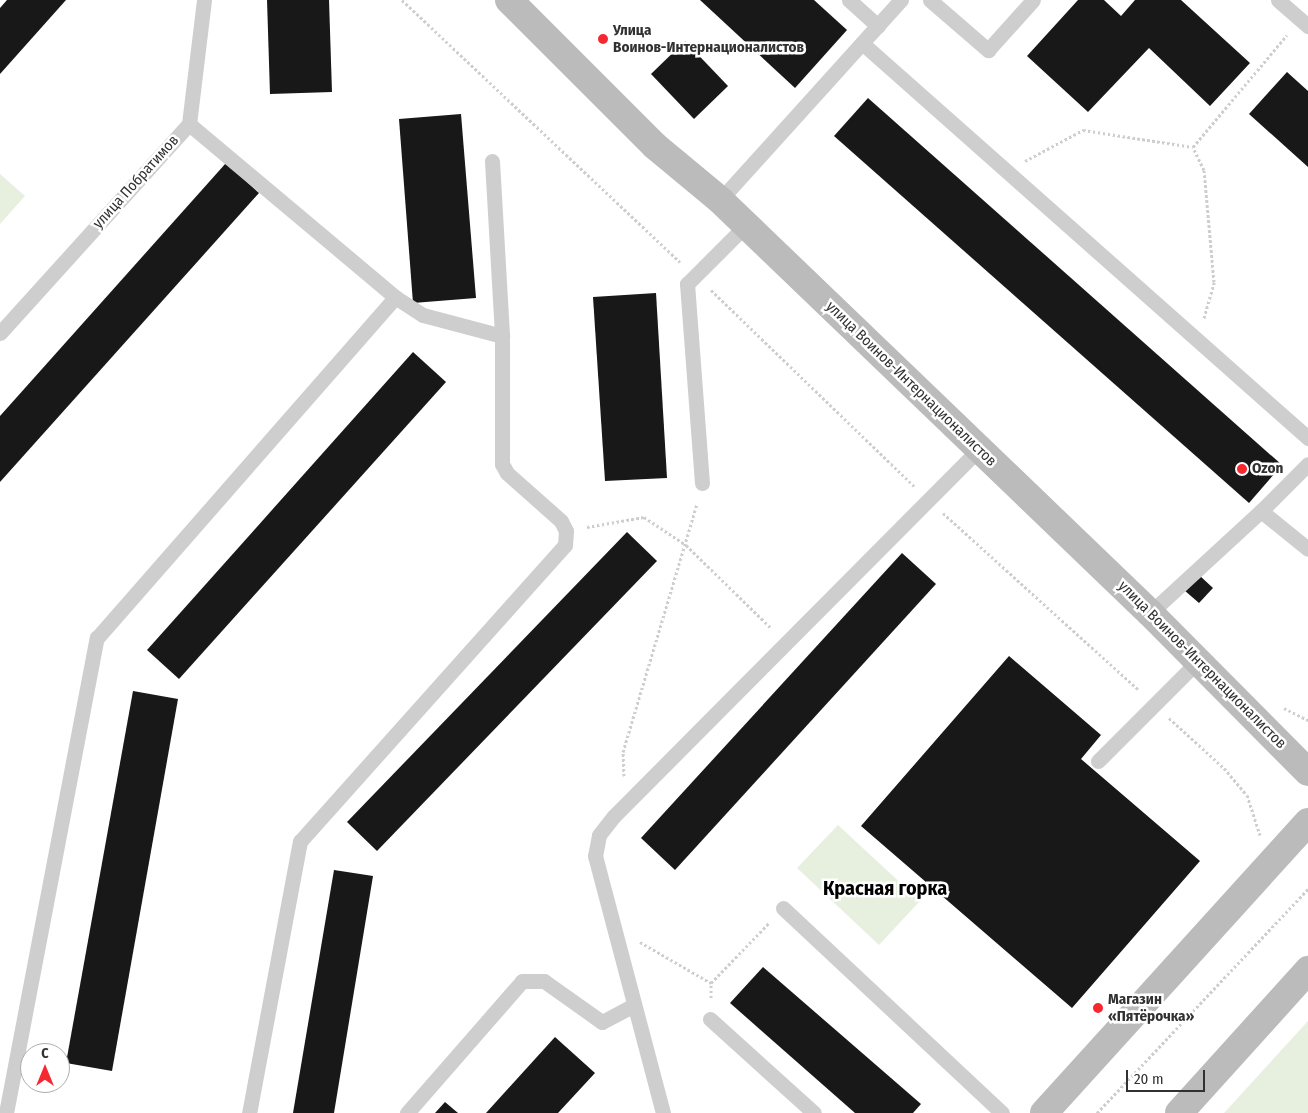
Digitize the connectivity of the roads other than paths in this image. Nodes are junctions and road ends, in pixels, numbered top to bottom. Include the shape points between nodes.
1 (204, 0) edge
2 (509, 0) edge
3 (849, 0) edge
4 (901, 0) edge
5 (930, 0) edge
6 (1033, 0) edge
7 (1278, 0) edge
8 (1304, 23) edge
9 (878, 26) junction
10 (862, 44) junction
11 (189, 124) junction
12 (492, 160) dead end
13 (720, 200) junction
14 (746, 225) junction
15 (395, 297) junction
16 (0, 334) edge
17 (502, 336) junction
18 (1308, 438) edge
19 (979, 449) junction
20 (1308, 464) edge
21 (702, 483) road end
22 (1262, 511) junction
23 (1308, 549) edge
24 (1150, 613) junction
25 (1198, 661) junction
26 (1098, 761) dead end
27 (1308, 772) edge
28 (1308, 822) edge
29 (783, 908) road end
30 (1308, 970) edge
31 (634, 1004) junction
32 (710, 1019) road end
33 (6, 1113) edge
34 (250, 1113) edge
35 (407, 1113) edge
36 (663, 1113) edge
37 (814, 1113) edge
38 (1002, 1113) edge
39 (1044, 1113) edge
40 (1179, 1113) edge

1 - 11 lane, улица Побратимов
2 - 13 main road, улица Воинов-Интернационалистов via 655,146
3 - 9 lane
4 - 9 lane
5 - 6 lane via 988,50
7 - 8 lane
9 - 10 lane
10 - 13 lane
10 - 18 lane
11 - 15 lane
11 - 16 lane, улица Побратимов
12 - 17 lane
13 - 14 main road, улица Воинов-Интернационалистов
14 - 19 main road, улица Воинов-Интернационалистов
14 - 21 lane via 687,284
15 - 17 lane via 423,315
15 - 33 lane via 97,638
17 - 34 lane via 502,464 507,473 561,521 566,531 565,544 300,841
19 - 24 main road, улица Воинов-Интернационалистов
19 - 31 lane via 626,804 599,836 595,856
20 - 22 lane
22 - 23 lane
22 - 24 lane
24 - 25 main road, улица Воинов-Интернационалистов
25 - 26 lane
25 - 27 main road, улица Воинов-Интернационалистов
28 - 39 main road
29 - 38 lane
30 - 40 main road
31 - 35 lane via 602,1022 544,981 522,981
31 - 36 lane
32 - 37 lane

